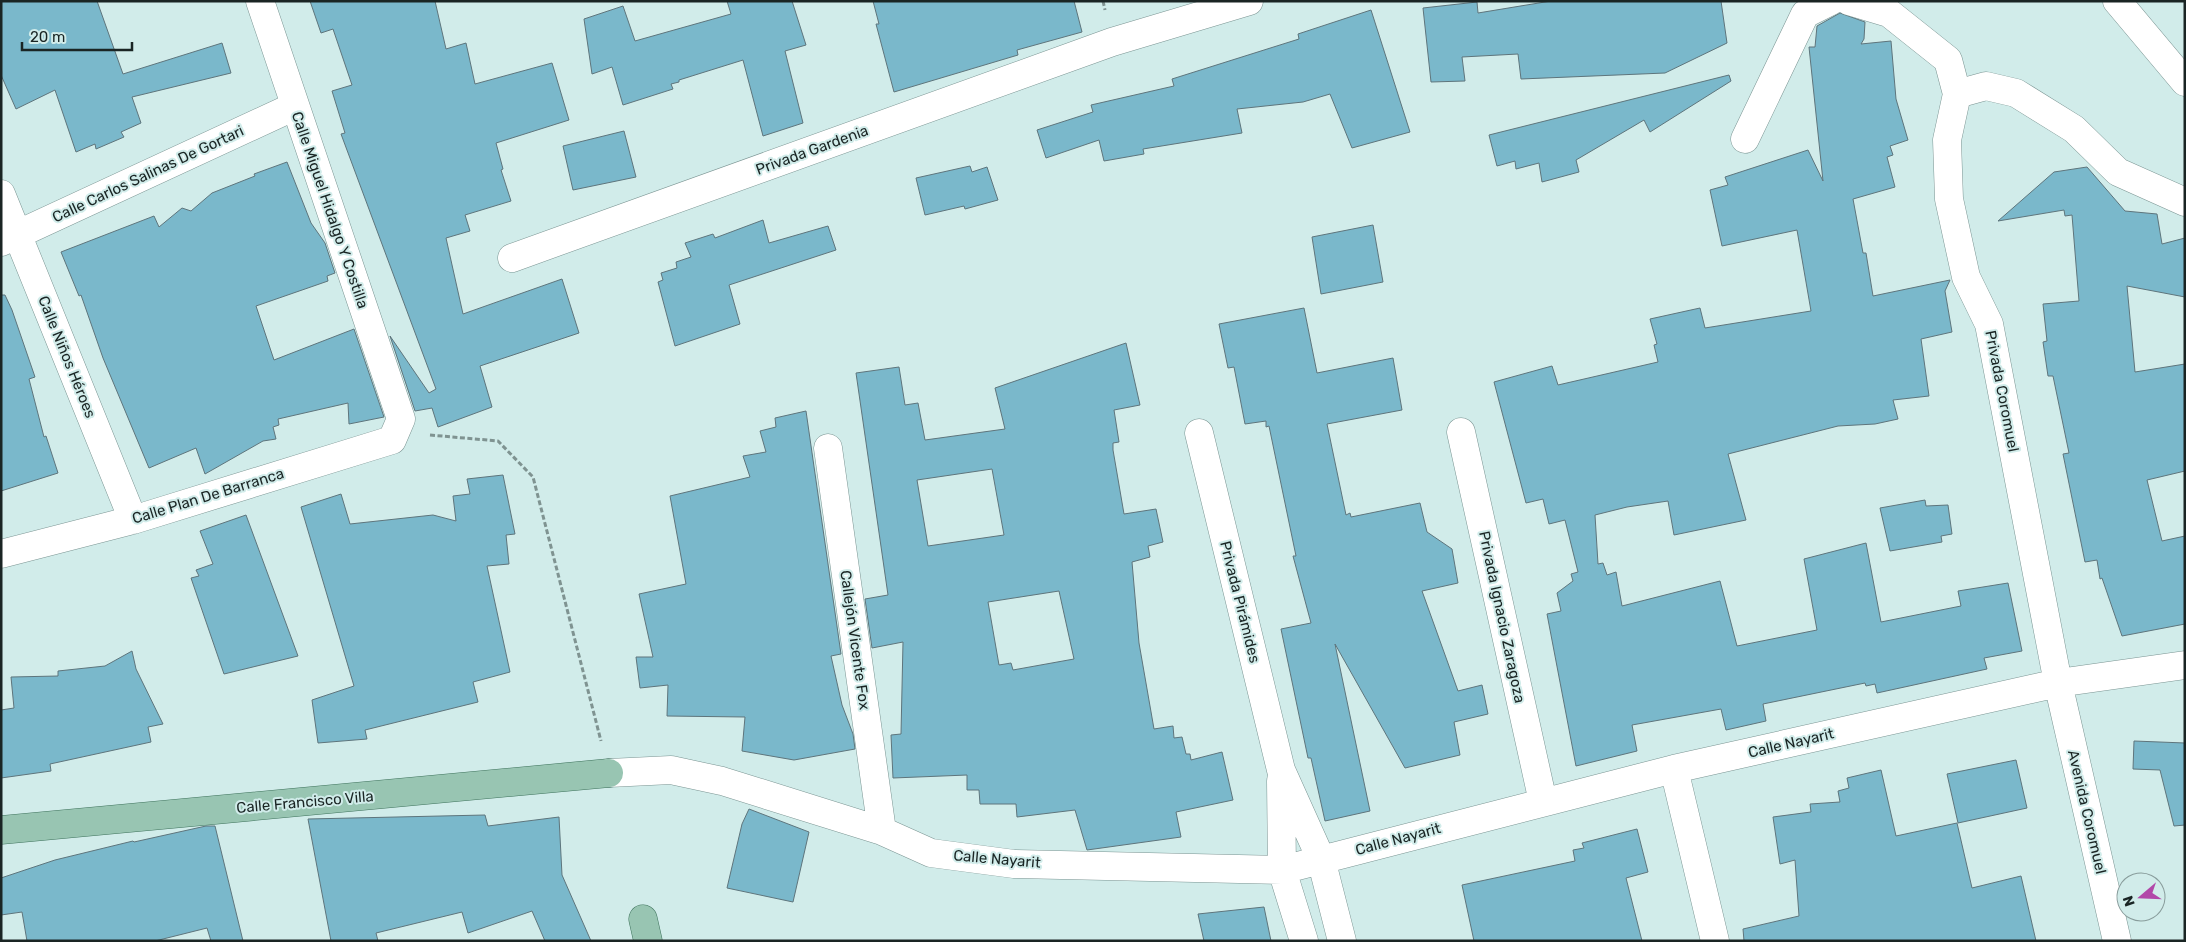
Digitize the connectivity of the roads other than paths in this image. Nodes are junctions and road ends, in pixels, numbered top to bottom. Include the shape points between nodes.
1 (260, 1) edge
2 (1248, 1) edge
3 (1831, 1) edge
4 (1849, 1) edge
5 (2117, 1) edge
6 (2185, 82) edge
7 (1957, 94) junction
8 (295, 106) junction
9 (1745, 139) dead end
10 (1, 194) edge
11 (2185, 202) edge
12 (9, 238) edge
13 (512, 258) dead end
14 (398, 426) joint
15 (1461, 432) dead end
16 (1199, 433) dead end
17 (828, 448) dead end
18 (133, 520) junction
19 (1, 554) edge
20 (2185, 665) edge
21 (2058, 682) junction
22 (1674, 769) junction
23 (1281, 770) junction
24 (609, 773) joint
25 (1542, 802) junction
26 (1, 830) edge
27 (882, 831) junction
28 (1321, 859) junction
29 (1282, 870) junction
30 (1304, 941) edge
31 (1342, 941) edge
32 (1715, 941) edge
33 (2117, 941) edge

1 - 8 street, Calle Miguel Hidalgo Y Costilla
2 - 13 street, Privada Gardenia via 1112,42
3 - 9 street via 1805,14
4 - 7 street, Privada Coromuel via 1890,13 1948,60
5 - 6 street
7 - 11 street via 1986,86 2016,93 2074,129 2118,172
7 - 21 street, Privada Coromuel via 1947,140 1949,199 1966,277 1989,324
8 - 12 street, Calle Carlos Salinas De Gortari
8 - 14 street, Calle Miguel Hidalgo Y Costilla
10 - 12 street, Calle Niños Héroes
12 - 18 street, Calle Niños Héroes
14 - 18 street, Calle Plan De Barranca via 392,440
15 - 25 street, Privada Ignacio Zaragoza
16 - 23 street, Privada Pirámides
17 - 27 street, Callejón Vicente Fox
18 - 19 street, Calle Plan De Barranca
20 - 21 street, Calle Nayarit
21 - 22 street, Calle Nayarit
21 - 33 street, Avenida Coromuel
22 - 25 street, Calle Nayarit
22 - 32 street
23 - 28 street, Privada Pirámides
23 - 29 street, Privada Pirámides
24 - 26 main road, Calle Francisco Villa
24 - 27 street, Calle Nayarit via 671,770 722,781
25 - 28 street, Calle Nayarit
27 - 29 street, Calle Nayarit via 932,853 1014,864
28 - 29 street, Calle Nayarit
28 - 31 street, Privada Pirámides
29 - 30 street, Privada Pirámides

